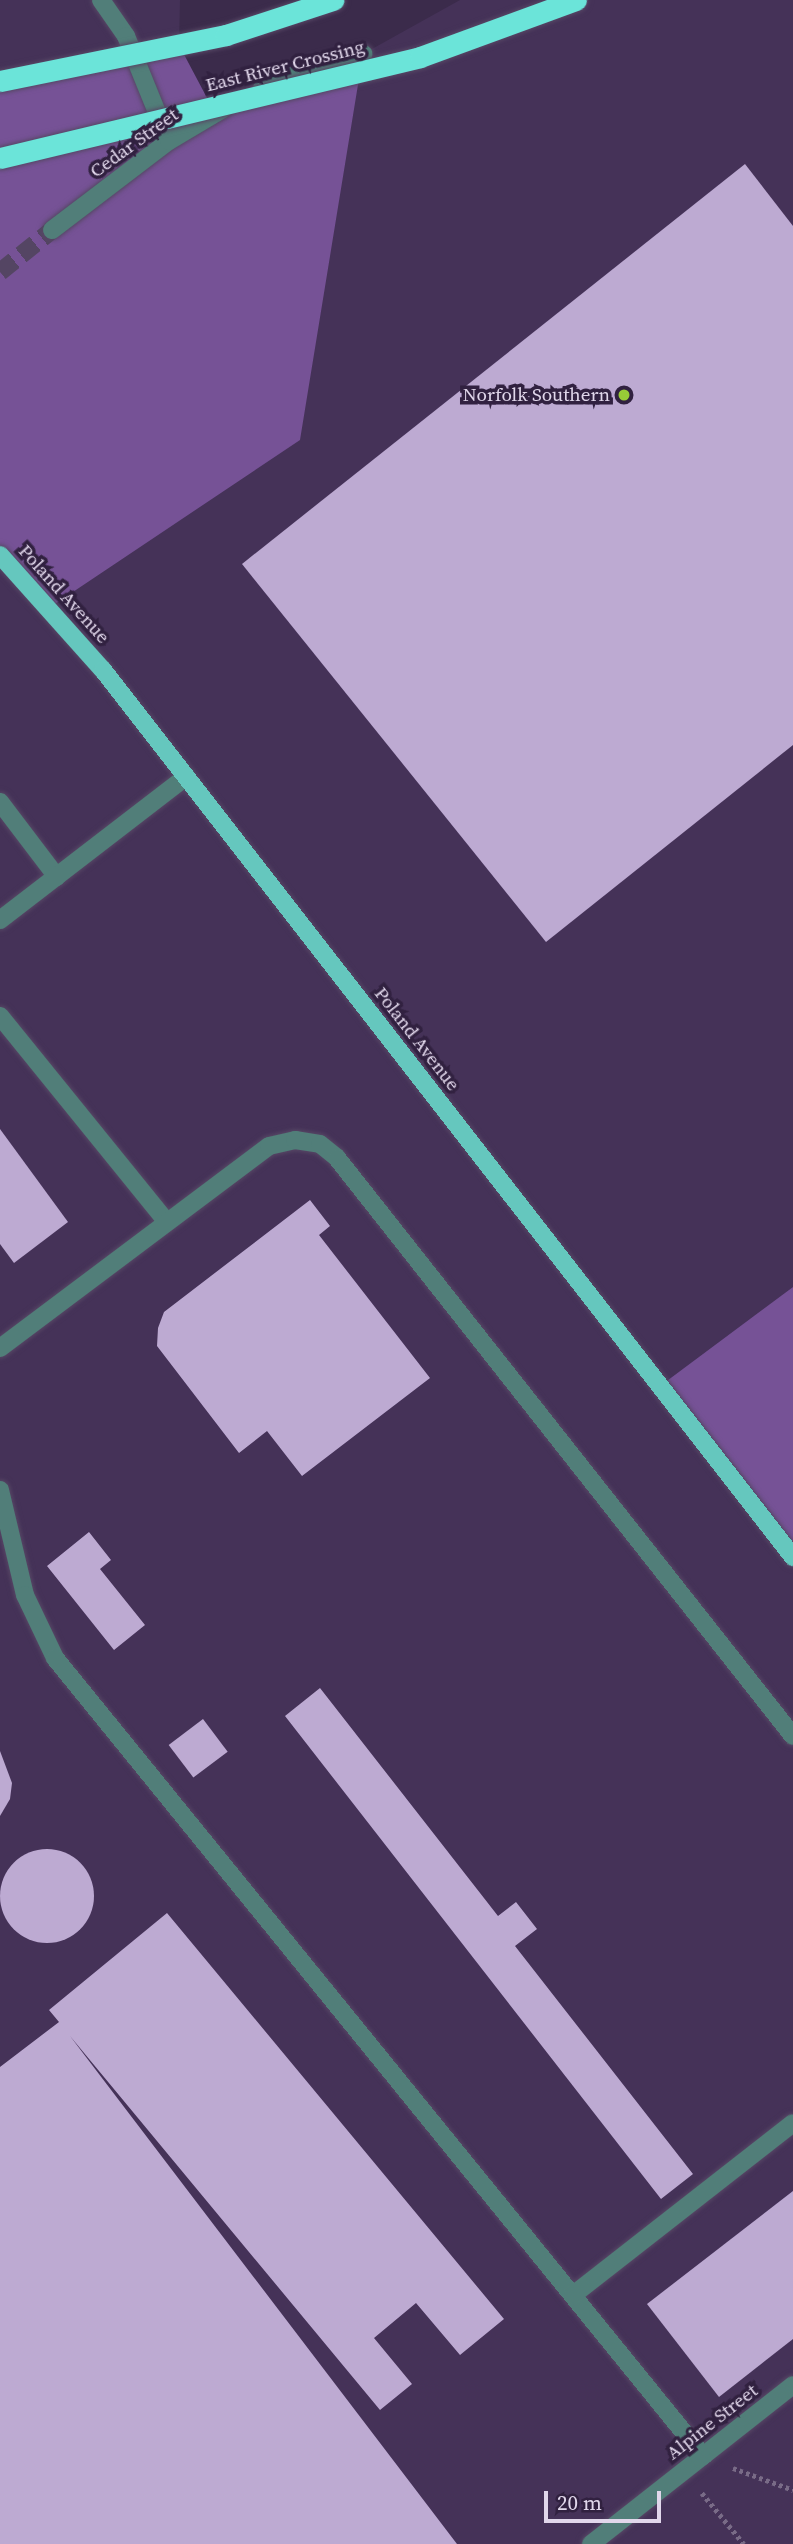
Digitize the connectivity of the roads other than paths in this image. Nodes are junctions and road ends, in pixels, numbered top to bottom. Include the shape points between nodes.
1 (101, 0) edge
2 (334, 0) edge
3 (576, 0) edge
4 (363, 54) dead end
5 (0, 80) edge
6 (169, 141) junction
7 (0, 158) edge
8 (52, 230) tunnel mouth
9 (0, 555) edge
10 (186, 777) junction
11 (0, 802) edge
12 (57, 877) junction
13 (0, 920) edge
14 (0, 1016) edge
15 (167, 1222) junction
16 (0, 1348) edge
17 (0, 1490) edge
18 (793, 1557) edge
19 (793, 1736) edge
20 (793, 2123) edge
21 (573, 2295) junction
22 (793, 2385) edge
23 (703, 2456) junction
24 (591, 2544) edge

1 - 6 street via 126,36
2 - 5 highway, bridge via 226,35
3 - 7 highway, East River Crossing, bridge via 420,57
4 - 6 street, Cedar Street via 279,80
6 - 8 street, Cedar Street
9 - 10 main road, Poland Avenue via 103,670
10 - 12 street
10 - 18 main road, Poland Avenue
11 - 12 street
12 - 13 street
14 - 15 street
15 - 16 street
15 - 19 street via 269,1146 295,1140 320,1144 337,1158
17 - 21 street via 25,1595 55,1658
20 - 21 street
21 - 23 street
22 - 23 street, Alpine Street
23 - 24 street, Alpine Street

